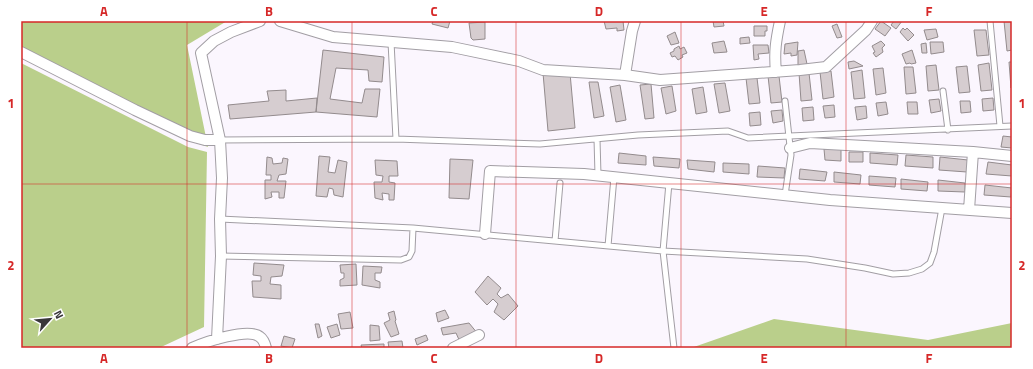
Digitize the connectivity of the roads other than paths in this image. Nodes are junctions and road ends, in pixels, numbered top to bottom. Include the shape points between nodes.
1 (260, 21) edge
2 (280, 21) edge
3 (635, 21) edge
4 (780, 21) edge
5 (872, 21) edge
6 (990, 21) edge
7 (391, 42) junction
8 (21, 52) edge
9 (776, 72) junction
10 (625, 75) junction
11 (943, 91) dead end
12 (785, 101) dead end
13 (1000, 126) junction
14 (1012, 126) edge
15 (948, 130) junction
16 (789, 136) junction
17 (396, 139) junction
18 (597, 139) junction
19 (220, 140) junction
20 (790, 148) junction
21 (973, 152) junction
22 (1012, 156) edge
23 (598, 175) junction
24 (614, 177) junction
25 (560, 183) dead end
26 (669, 183) junction
27 (785, 195) junction
28 (942, 208) junction
29 (969, 210) junction
30 (1012, 213) edge
31 (220, 219) junction
32 (413, 228) junction
33 (484, 234) junction
34 (555, 241) junction
35 (608, 246) junction
36 (663, 250) junction
37 (221, 256) junction
38 (479, 335) dead end
39 (217, 339) junction
40 (192, 348) edge
41 (266, 348) edge
42 (453, 348) edge
43 (674, 348) edge

1 - 19 street via 214,41 202,53
2 - 7 street via 333,37
3 - 10 street
4 - 9 street via 775,43
5 - 9 street via 866,30 826,67
6 - 13 lane
7 - 10 street via 452,48 519,61 543,70
7 - 17 lane
8 - 19 street via 190,136
9 - 10 street via 660,80
11 - 15 lane
12 - 16 lane
13 - 14 lane
13 - 15 lane
15 - 16 lane
16 - 18 lane via 748,138 728,131
16 - 20 lane
17 - 18 lane via 540,144
17 - 19 lane
18 - 23 lane
19 - 31 street
20 - 21 street via 810,143
20 - 27 lane
21 - 22 street
21 - 29 street
23 - 24 street
23 - 33 street via 490,171
24 - 26 street
24 - 35 lane
25 - 34 lane
26 - 27 street
26 - 36 lane
27 - 28 street
28 - 29 street
28 - 36 lane via 930,263 909,273 893,274 807,260
29 - 30 street
31 - 32 lane
31 - 37 street
32 - 33 lane
32 - 37 lane via 412,250 409,257 401,260
33 - 34 lane
34 - 35 lane
35 - 36 lane
36 - 43 lane
37 - 39 street
38 - 42 street
39 - 40 street
39 - 41 street via 244,333 254,334 260,336

